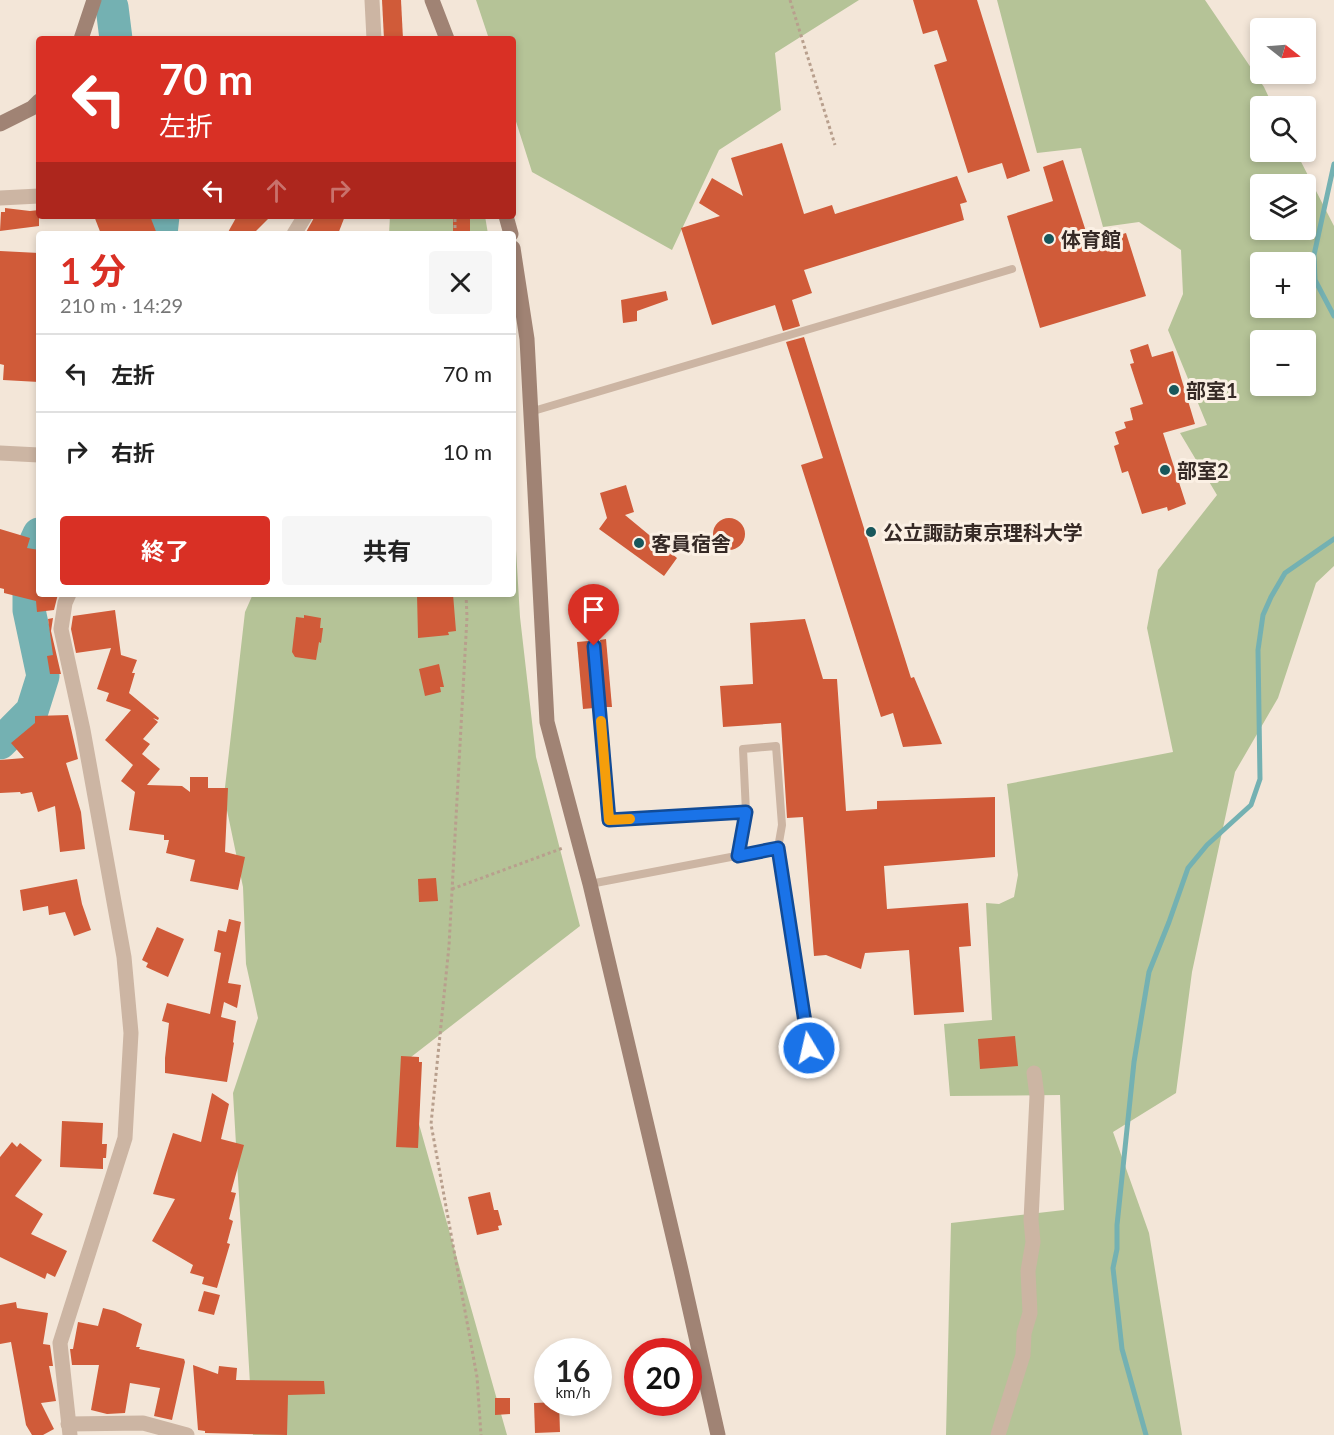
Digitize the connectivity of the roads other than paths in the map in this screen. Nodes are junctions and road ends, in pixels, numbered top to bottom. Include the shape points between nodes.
1 (94, 0) edge
2 (372, 0) edge
3 (432, 0) edge
4 (82, 36) edge
5 (374, 36) edge
6 (446, 36) edge
7 (36, 104) edge
8 (0, 124) edge
9 (36, 196) edge
10 (0, 198) edge
11 (516, 268) edge
12 (1012, 269) dead end
13 (530, 412) junction
14 (0, 453) edge
15 (36, 455) edge
16 (68, 597) edge
17 (593, 624) dead end
18 (746, 812) junction
19 (778, 848) junction
20 (738, 856) junction
21 (590, 884) junction
22 (809, 1048) dead end
23 (1034, 1073) dead end
24 (69, 1430) edge
25 (187, 1435) edge
26 (718, 1435) edge
27 (998, 1435) edge

1 - 4 street
2 - 5 street
3 - 6 street
7 - 8 street
9 - 10 street
11 - 13 street via 527,339
12 - 13 lane
13 - 21 street via 547,722
14 - 15 street
16 - 24 street via 61,629 124,957 131,1033 125,1138 60,1343
17 - 18 lane via 609,820
18 - 19 lane via 743,749 776,746 782,825
18 - 20 lane
19 - 20 lane
19 - 22 lane
20 - 21 lane
21 - 26 street
23 - 27 street via 1030,1313 1023,1355
24 - 25 street via 142,1423

